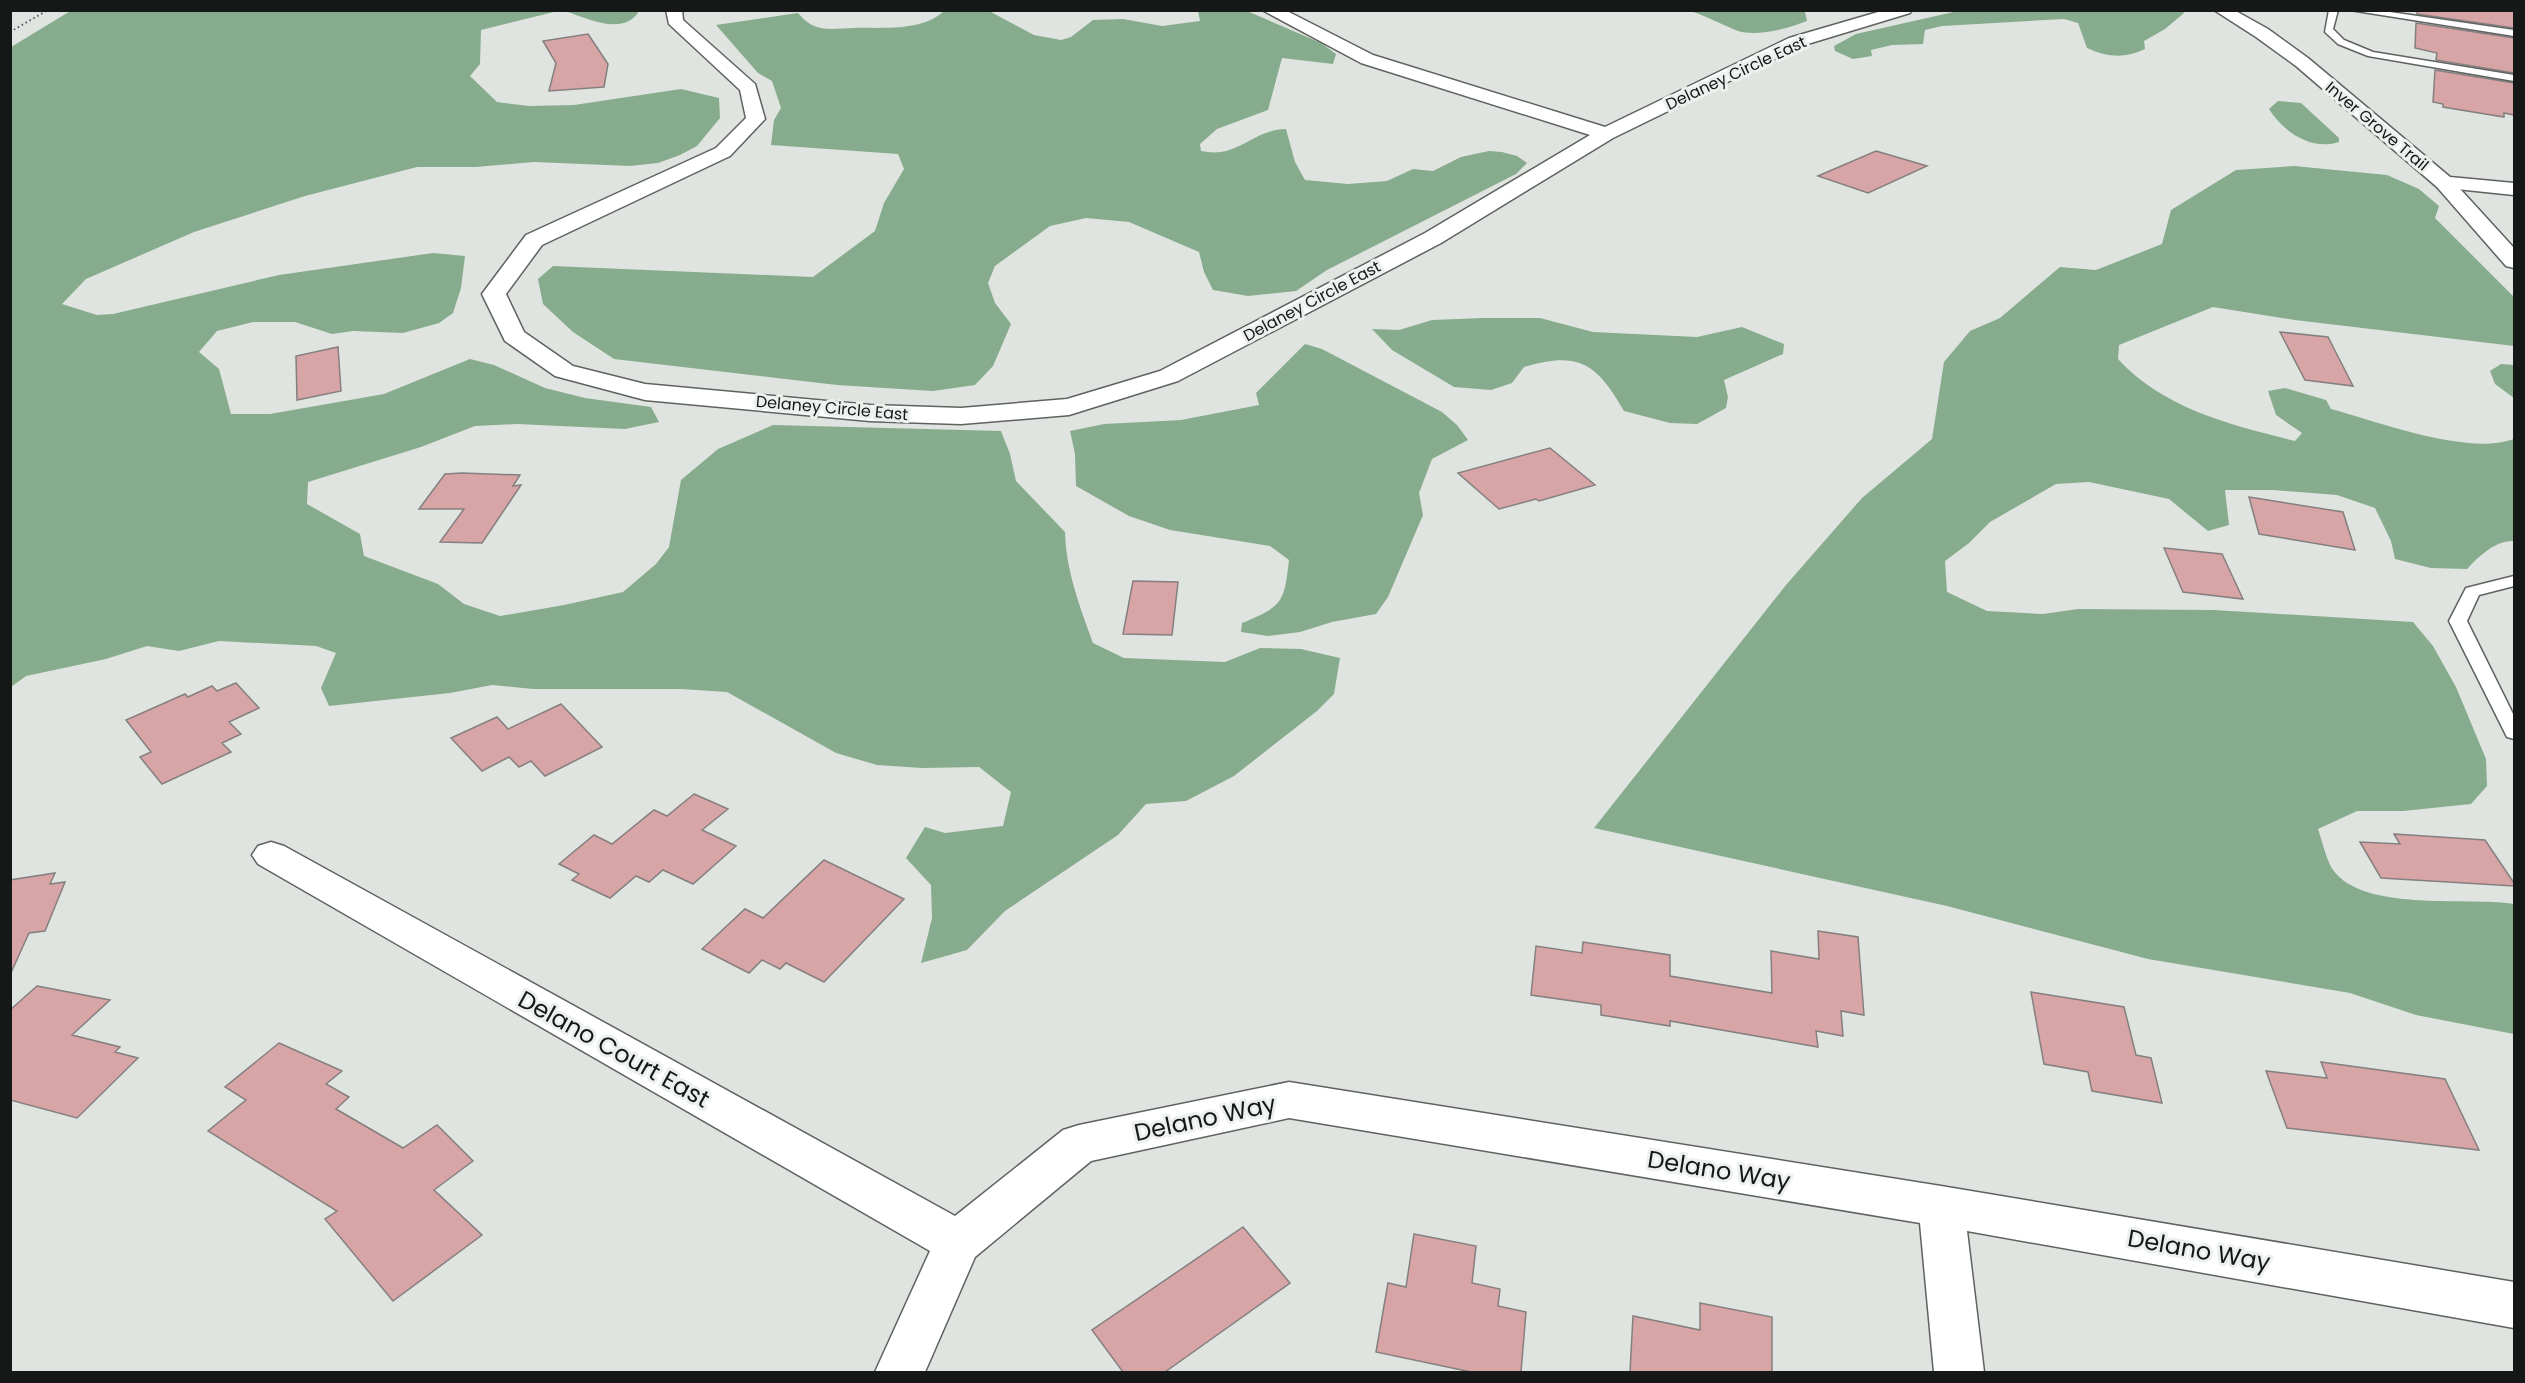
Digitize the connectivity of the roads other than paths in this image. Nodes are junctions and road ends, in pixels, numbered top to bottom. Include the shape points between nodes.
1 (674, 10) edge
2 (1270, 10) edge
3 (1904, 10) edge
4 (2222, 10) edge
5 (2334, 10) edge
6 (2354, 10) edge
7 (2514, 33) edge
8 (2514, 78) edge
9 (1606, 134) junction
10 (2444, 183) junction
11 (2514, 189) edge
12 (2514, 261) edge
13 (2514, 581) edge
14 (2514, 733) edge
15 (271, 855) dead end
16 (1941, 1206) junction
17 (958, 1242) junction
18 (2514, 1305) edge
19 (900, 1372) edge
20 (1959, 1372) edge

1 - 9 street, Delaney Circle East via 675,21 749,88 756,119 723,152 534,240 494,294 514,336 564,371 645,392 870,413 961,416 1069,407 1169,376 1433,238
2 - 9 street via 1366,59
3 - 9 street, Delaney Circle East via 1795,42
4 - 10 street, Inver Grove Trail via 2302,62
5 - 8 lane via 2328,30 2341,42 2371,54
6 - 7 lane
10 - 11 street
10 - 12 street, Inver Grove Trail
13 - 14 lane via 2472,592 2458,621
15 - 17 street, Delano Court East
16 - 17 street, Delano Way via 1289,1101 1079,1144
16 - 18 street, Delano Way
16 - 20 street
17 - 19 street

